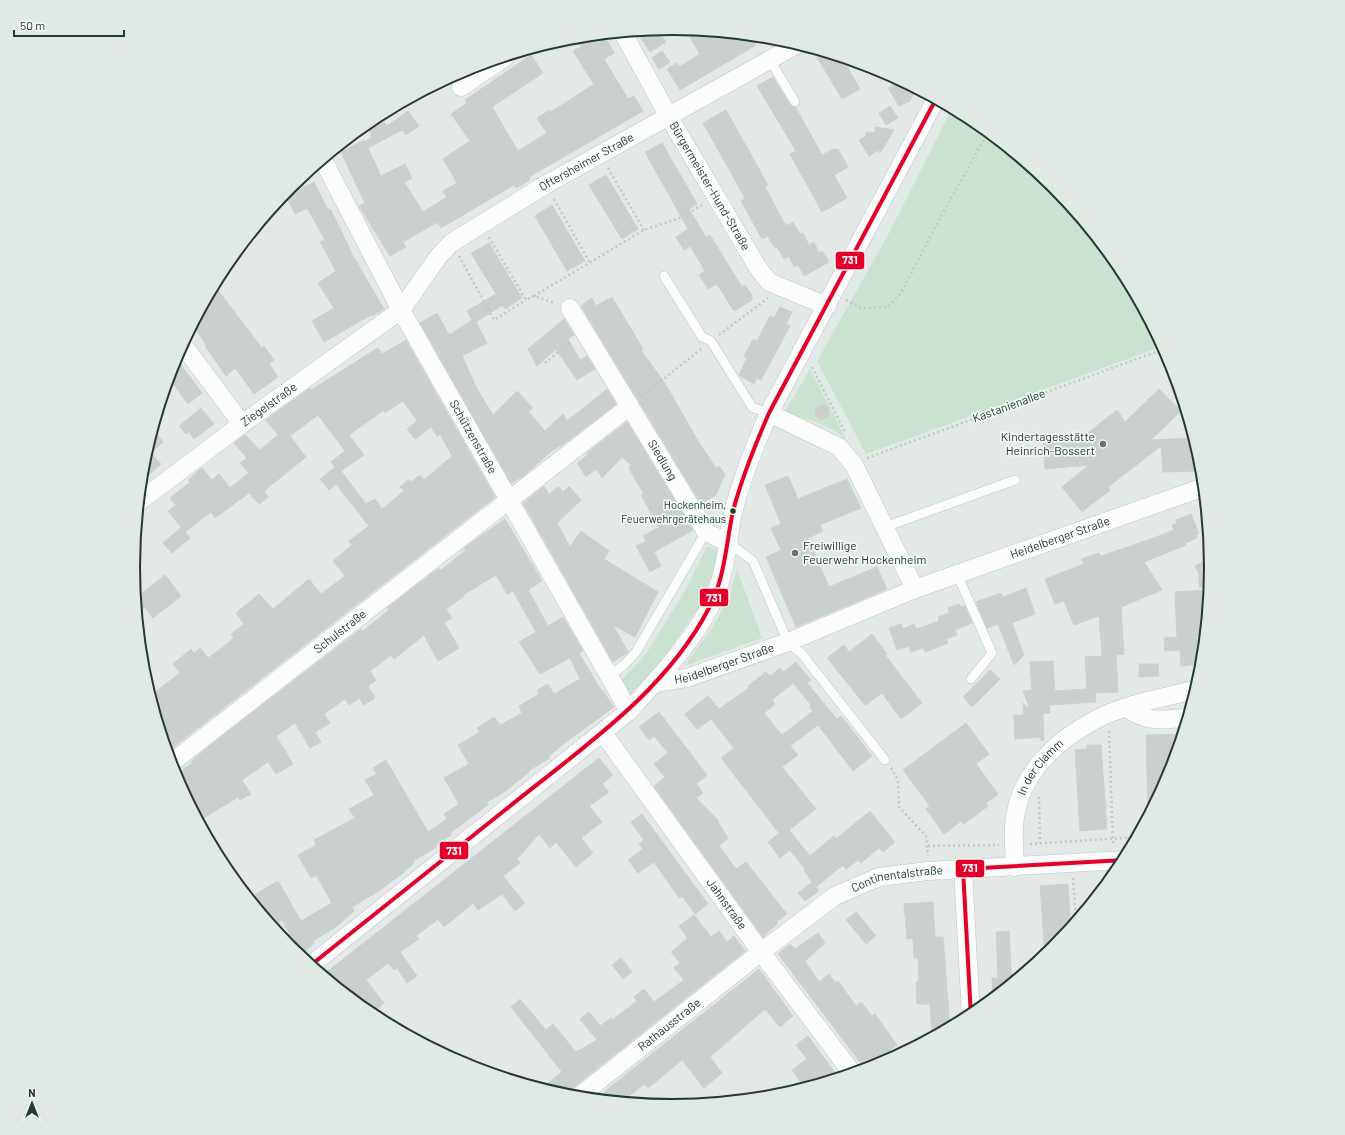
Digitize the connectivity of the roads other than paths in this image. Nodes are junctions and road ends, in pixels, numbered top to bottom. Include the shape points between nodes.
1 (625, 37) edge
2 (790, 48) edge
3 (770, 60) junction
4 (489, 68) edge
5 (461, 87) dead end
6 (795, 102) dead end
7 (934, 103) edge
8 (669, 117) junction
9 (325, 164) edge
10 (664, 276) dead end
11 (834, 302) junction
12 (570, 308) road end
13 (401, 310) junction
14 (187, 350) edge
15 (630, 406) junction
16 (769, 413) junction
17 (242, 424) junction
18 (1016, 480) dead end
19 (1199, 489) edge
20 (145, 497) edge
21 (508, 500) junction
22 (885, 527) junction
23 (706, 532) junction
24 (729, 543) junction
25 (957, 574) junction
26 (916, 589) junction
27 (788, 642) junction
28 (609, 676) junction
29 (971, 679) dead end
30 (654, 683) junction
31 (1190, 691) edge
32 (1126, 708) junction
33 (628, 711) junction
34 (1183, 718) edge
35 (603, 732) junction
36 (176, 759) edge
37 (885, 760) road end
38 (1117, 860) edge
39 (1015, 867) junction
40 (963, 869) junction
41 (761, 952) junction
42 (315, 963) edge
43 (971, 1008) edge
44 (850, 1070) edge
45 (584, 1092) edge

1 - 8 street, Bürgermeister-Hund-Straße
2 - 3 street, Oftersheimer Straße
3 - 6 lane
3 - 8 street, Oftersheimer Straße
4 - 5 street
7 - 11 street
8 - 11 street, Bürgermeister-Hund-Straße via 758,268 769,282
8 - 13 street, Oftersheimer Straße via 545,185 452,243 438,258
9 - 13 street, Schützenstraße
10 - 16 lane via 702,338 711,341 752,407
11 - 16 street via 806,344
12 - 15 street, Siedlung
13 - 17 street, Ziegelstraße
13 - 21 street, Schützenstraße
14 - 17 street
15 - 21 street
15 - 23 street, Siedlung
16 - 22 street via 839,447 854,465
16 - 24 street via 753,451 733,513
17 - 20 street, Ziegelstraße
18 - 22 lane
19 - 25 street, Heidelberger Straße
21 - 28 street, Schützenstraße
21 - 36 street, Schulstraße
22 - 26 street
23 - 24 street
23 - 28 lane via 636,652
24 - 27 lane via 753,561
24 - 30 street via 725,566 715,595 700,624
25 - 26 street, Heidelberger Straße
25 - 29 lane via 992,653
26 - 27 street, Heidelberger Straße
27 - 30 street, Heidelberger Straße via 687,678
27 - 37 lane via 802,654
28 - 33 street, Schützenstraße
30 - 33 street
31 - 32 street, In der Clamm
32 - 34 street via 1140,717 1154,721
32 - 39 street, In der Clamm via 1098,718 1068,736 1032,772 1016,812
33 - 35 street
35 - 41 street, Jahnstraße
35 - 42 street
38 - 39 street, Continentalstraße
39 - 40 street, Continentalstraße
40 - 41 street, Continentalstraße via 879,877 835,896
40 - 43 street
41 - 44 street, Jahnstraße
41 - 45 street, Rathausstraße

